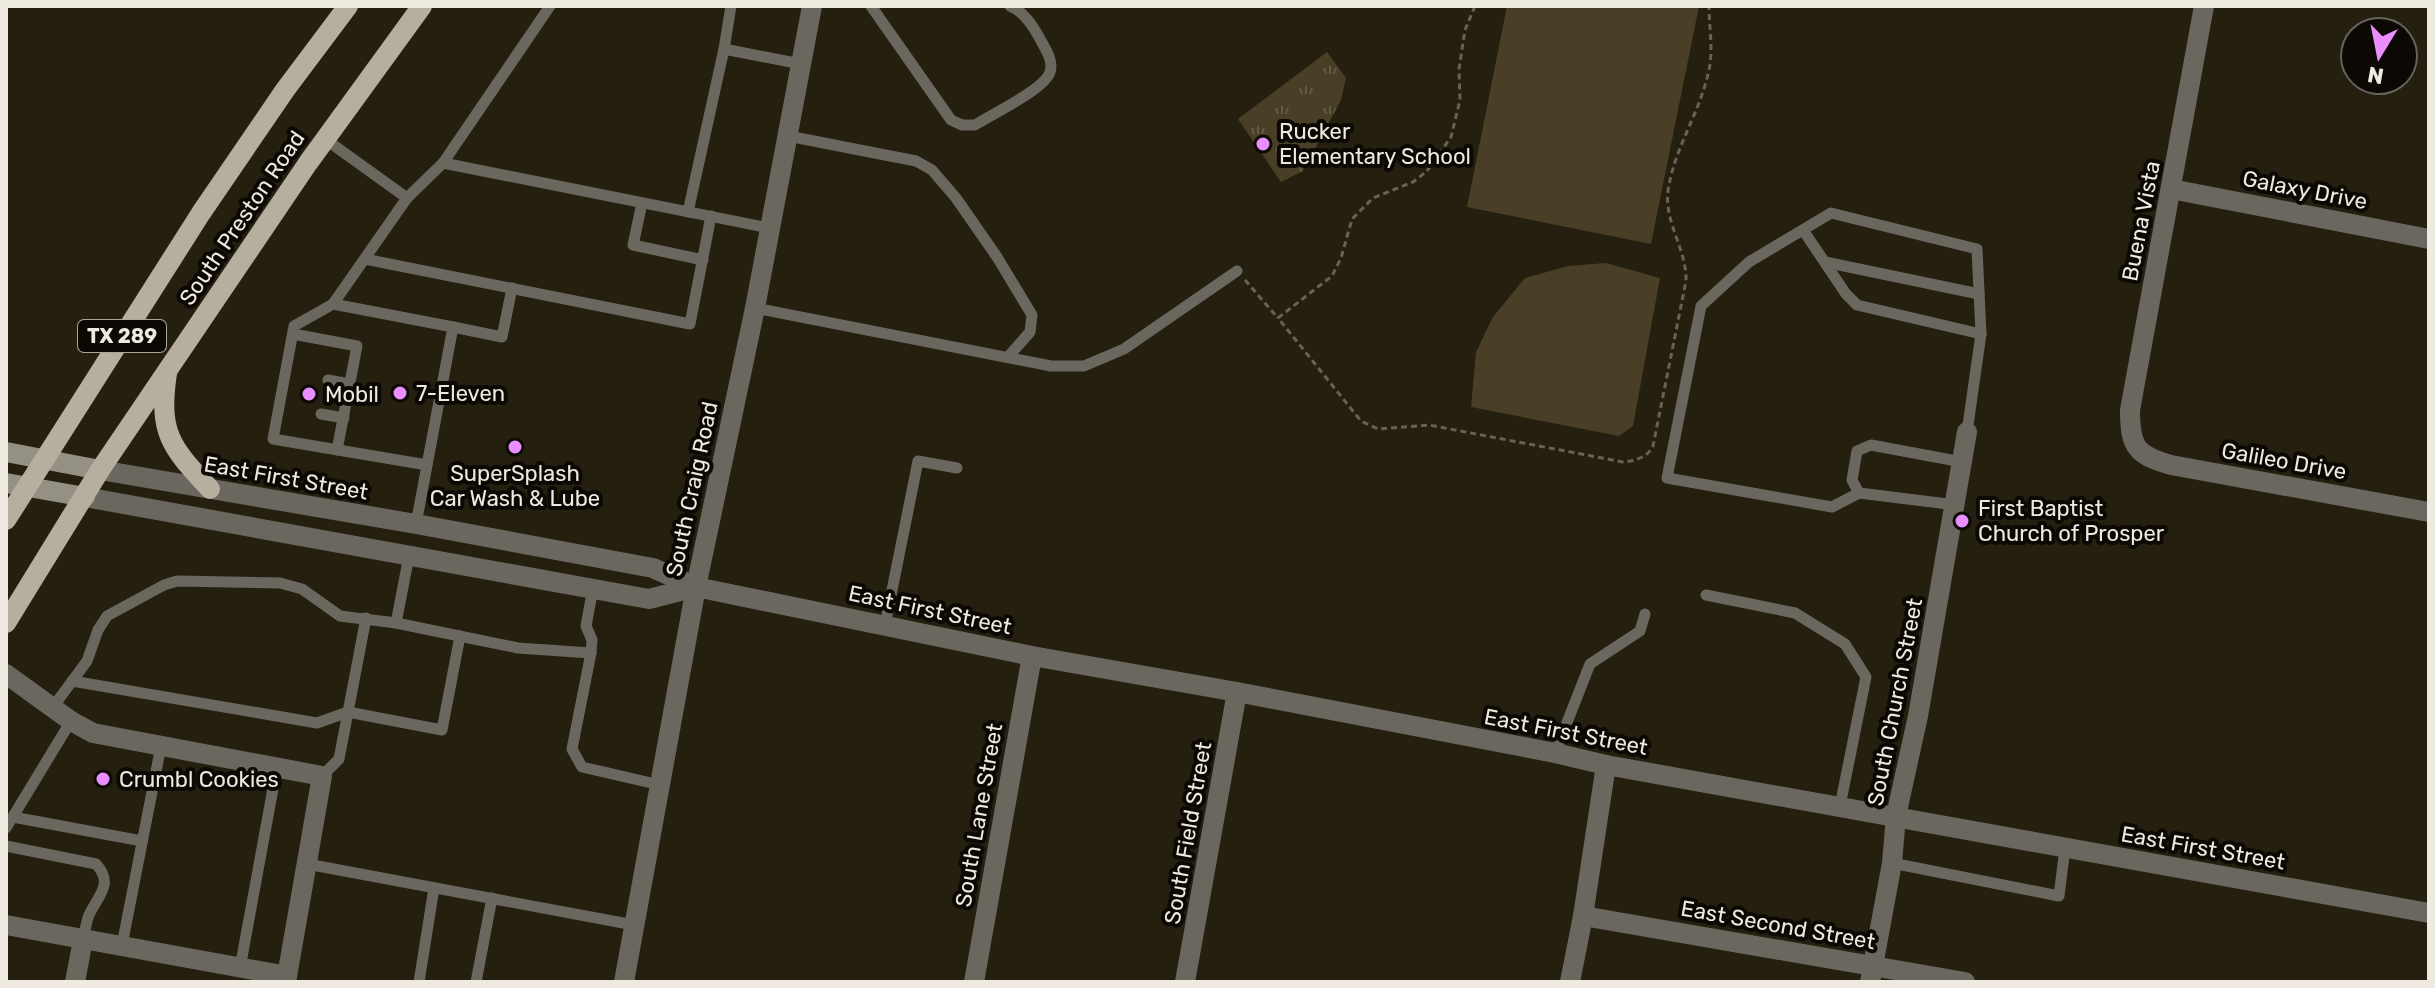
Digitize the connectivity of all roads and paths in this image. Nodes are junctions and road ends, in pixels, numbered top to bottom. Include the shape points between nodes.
1 (348, 6) edge
2 (422, 6) edge
3 (550, 6) edge
4 (731, 6) edge
5 (812, 6) edge
6 (871, 6) edge
7 (1010, 6) edge
8 (1475, 6) edge
9 (1709, 6) edge
10 (2204, 6) edge
11 (724, 49) junction
12 (801, 64) junction
13 (788, 136) junction
14 (325, 139) junction
15 (443, 163) junction
16 (2171, 189) junction
17 (407, 198) junction
18 (642, 203) junction
19 (688, 212) junction
20 (711, 216) junction
21 (769, 228) junction
22 (1803, 230) junction
23 (2429, 239) edge
24 (365, 259) junction
25 (703, 260) junction
26 (1825, 262) junction
27 (1237, 271) joint
28 (512, 288) junction
29 (1979, 294) junction
30 (333, 304) junction
31 (755, 308) junction
32 (1278, 318) junction
33 (453, 327) junction
34 (293, 334) junction
35 (1981, 334) junction
36 (1008, 357) junction
37 (168, 370) junction
38 (328, 380) dead end
39 (350, 384) junction
40 (321, 414) dead end
41 (344, 418) junction
42 (1967, 432) joint
43 (2135, 445) joint
44 (337, 450) junction
45 (6, 452) edge
46 (44, 459) junction
47 (1962, 462) junction
48 (427, 465) junction
49 (957, 468) dead end
50 (100, 470) junction
51 (6, 483) edge
52 (27, 487) junction
53 (210, 489) junction
54 (1859, 493) junction
55 (85, 497) junction
56 (1956, 505) junction
57 (2429, 512) edge
58 (6, 520) edge
59 (416, 524) junction
60 (409, 556) junction
61 (696, 587) junction
62 (593, 588) junction
63 (1706, 595) dead end
64 (1645, 614) dead end
65 (366, 618) junction
66 (6, 623) edge
67 (396, 623) junction
68 (885, 625) junction
69 (460, 636) junction
70 (591, 653) junction
71 (1032, 656) junction
72 (6, 674) edge
73 (72, 681) junction
74 (1237, 692) junction
75 (53, 707) junction
76 (348, 712) junction
77 (71, 721) junction
78 (161, 746) junction
79 (1555, 753) junction
80 (1606, 765) junction
81 (277, 767) junction
82 (322, 776) junction
83 (660, 785) junction
84 (1840, 806) junction
85 (1896, 816) junction
86 (13, 817) junction
87 (6, 828) edge
88 (142, 841) junction
89 (6, 846) edge
90 (2065, 848) junction
91 (1892, 863) junction
92 (307, 864) junction
93 (434, 888) junction
94 (492, 898) junction
95 (2429, 913) edge
96 (1583, 916) junction
97 (6, 925) edge
98 (634, 925) junction
99 (83, 940) junction
100 (122, 945) junction
101 (240, 968) junction
102 (1872, 974) edge
103 (286, 979) edge
104 (75, 982) edge
105 (419, 982) edge
106 (476, 982) edge
107 (624, 982) edge
108 (974, 982) edge
109 (1185, 982) edge
110 (1570, 982) edge
111 (1965, 982) edge

1 - 46 main road, South Preston Road / TX 289 via 201,213
2 - 14 main road, South Preston Road / TX 289
3 - 15 lane
4 - 11 lane
5 - 12 street, South Craig Road
6 - 7 lane via 951,120 962,125 975,125 1044,82 1052,69 1034,28
8 - 32 path via 1465,30 1460,100 1451,137 1427,171 1373,198 1352,219 1332,276
9 - 32 path via 1709,70 1676,157 1668,195 1686,281 1650,452 1623,462 1429,425 1378,429 1361,421
10 - 16 street, Buena Vista
11 - 12 lane
11 - 19 lane
12 - 13 street, South Craig Road
13 - 21 street, South Craig Road
13 - 36 lane via 916,161 932,170 997,257 1032,315 1030,332
14 - 17 lane
14 - 37 main road, South Preston Road / TX 289
15 - 17 lane
15 - 18 lane
16 - 23 street, Galaxy Drive
16 - 43 street, Buena Vista via 2130,410
17 - 24 lane
18 - 19 lane
18 - 25 lane via 633,245
19 - 20 lane
20 - 21 lane
20 - 25 lane
21 - 31 street, South Craig Road
22 - 26 lane
22 - 29 lane via 1831,213 1977,249
22 - 54 lane via 1749,262 1701,306 1667,478 1832,507
24 - 28 lane
24 - 30 lane
25 - 28 lane via 690,324
26 - 29 lane
26 - 35 lane via 1857,305
27 - 32 path
27 - 36 lane via 1124,349 1084,366
28 - 33 lane via 502,337
29 - 35 lane
30 - 33 lane
30 - 34 lane via 294,326
31 - 36 lane
31 - 61 street, South Craig Road
33 - 48 lane
34 - 39 lane via 357,346
34 - 44 lane via 292,373 273,439
35 - 42 lane
37 - 50 main road, South Preston Road / TX 289
37 - 53 main road via 163,412 169,439
38 - 39 lane
39 - 41 lane
40 - 41 lane
41 - 44 lane
42 - 47 street, South Church Street
43 - 57 street, Galileo Drive via 2148,458 2171,465
44 - 48 lane
45 - 46 main road, East First Street
46 - 50 main road, East First Street
46 - 52 main road, South Preston Road / TX 289
47 - 54 lane via 1871,445 1857,451 1852,480
47 - 56 street, South Church Street
48 - 59 lane
49 - 68 lane via 918,461
50 - 53 street, East First Street
50 - 55 main road, South Preston Road / TX 289
51 - 52 main road, East First Street
52 - 55 main road, East First Street
52 - 58 main road, South Preston Road / TX 289
53 - 59 street, East First Street
54 - 56 lane
55 - 60 street, East First Street
55 - 66 main road, South Preston Road / TX 289
56 - 85 street, South Church Street
59 - 60 street
59 - 61 street, East First Street via 653,568
60 - 62 street, East First Street
60 - 67 lane
61 - 62 street, East First Street via 649,599
61 - 68 street, East First Street
61 - 83 street, South Craig Road
62 - 70 lane via 586,626
63 - 84 lane via 1795,613 1845,644 1866,677
64 - 79 lane via 1640,631 1590,664
65 - 67 lane
65 - 73 lane via 340,616 302,589 280,583 177,581 107,616
65 - 76 lane
67 - 69 lane
68 - 71 street, East First Street
69 - 70 lane via 518,648
69 - 76 lane via 442,730
70 - 83 lane via 572,749 582,767
71 - 74 street, East First Street
71 - 108 street, South Lane Street
72 - 75 street
73 - 75 lane
73 - 76 lane via 317,723
74 - 79 street, East First Street
74 - 109 street, South Field Street
75 - 77 street
76 - 82 lane via 339,759
77 - 78 street via 93,733
77 - 86 lane
78 - 81 street
78 - 88 lane
79 - 80 street, East First Street
80 - 84 street, East First Street
80 - 96 street
81 - 82 street
81 - 101 lane
82 - 92 street
83 - 98 street, South Craig Road
84 - 85 street, East First Street
85 - 90 street, East First Street
85 - 91 street, South Church Street
86 - 87 lane
86 - 88 lane
88 - 100 lane
89 - 99 lane via 96,864 103,872 106,882
90 - 91 lane via 2059,896
90 - 95 street, East First Street
91 - 102 street, South Church Street
92 - 93 lane
92 - 103 street
93 - 94 lane
93 - 105 lane
94 - 98 lane
94 - 106 lane
96 - 102 street, East Second Street
96 - 110 street
97 - 99 street
98 - 107 street, South Craig Road
99 - 100 street
99 - 104 street
100 - 101 street
101 - 103 street
102 - 111 street, East Second Street

